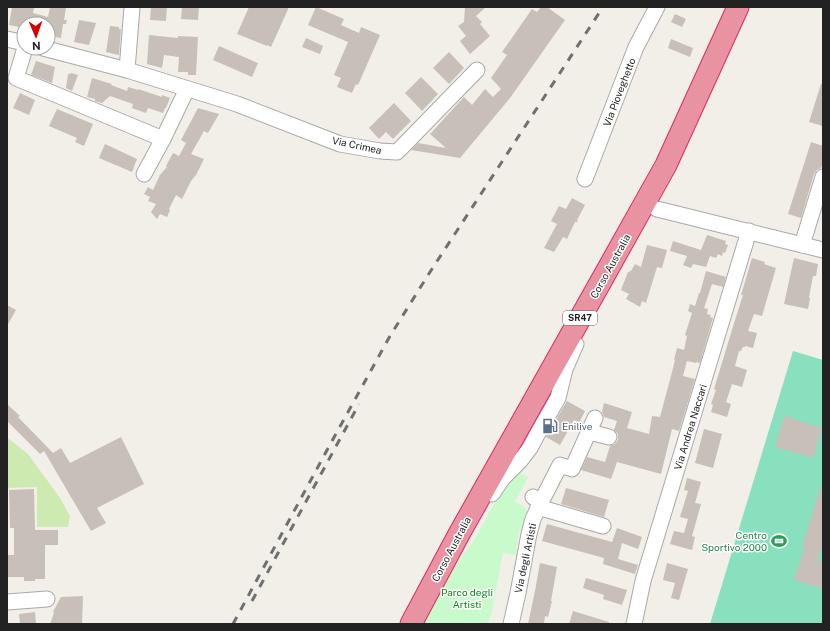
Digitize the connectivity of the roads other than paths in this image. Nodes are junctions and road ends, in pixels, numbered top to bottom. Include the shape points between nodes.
1 (132, 7) edge
2 (657, 7) edge
3 (724, 7) edge
4 (738, 7) edge
5 (56, 51) edge
6 (23, 56) edge
7 (127, 70) junction
8 (477, 70) dead end
9 (187, 89) junction
10 (163, 139) junction
11 (144, 174) dead end
12 (823, 177) edge
13 (585, 179) dead end
14 (657, 209) dead end
15 (749, 231) junction
16 (802, 245) junction
17 (823, 250) edge
18 (609, 438) dead end
19 (537, 502) junction
20 (603, 526) dead end
21 (48, 599) dead end
22 (7, 602) edge
23 (396, 624) edge
24 (411, 624) edge
25 (511, 624) edge
26 (634, 624) edge

1 - 7 street
2 - 13 street, Via Pioveghetto via 636,47
3 - 23 highway, Corso Australia / SR47 via 653,158
4 - 24 highway, Corso Australia / SR47 via 666,165
5 - 7 street, Via Crimea
6 - 10 street via 16,78
7 - 9 street, Via Crimea
8 - 9 street, Via Crimea via 397,152 340,144 237,104
9 - 10 street
10 - 11 street
12 - 16 street
14 - 15 street
15 - 16 street
15 - 26 street, Via Andrea Naccari via 643,581
16 - 17 street
18 - 19 street, Via degli Artisti via 592,425 572,469 560,465
19 - 20 street
19 - 25 street, Via degli Artisti
21 - 22 street

